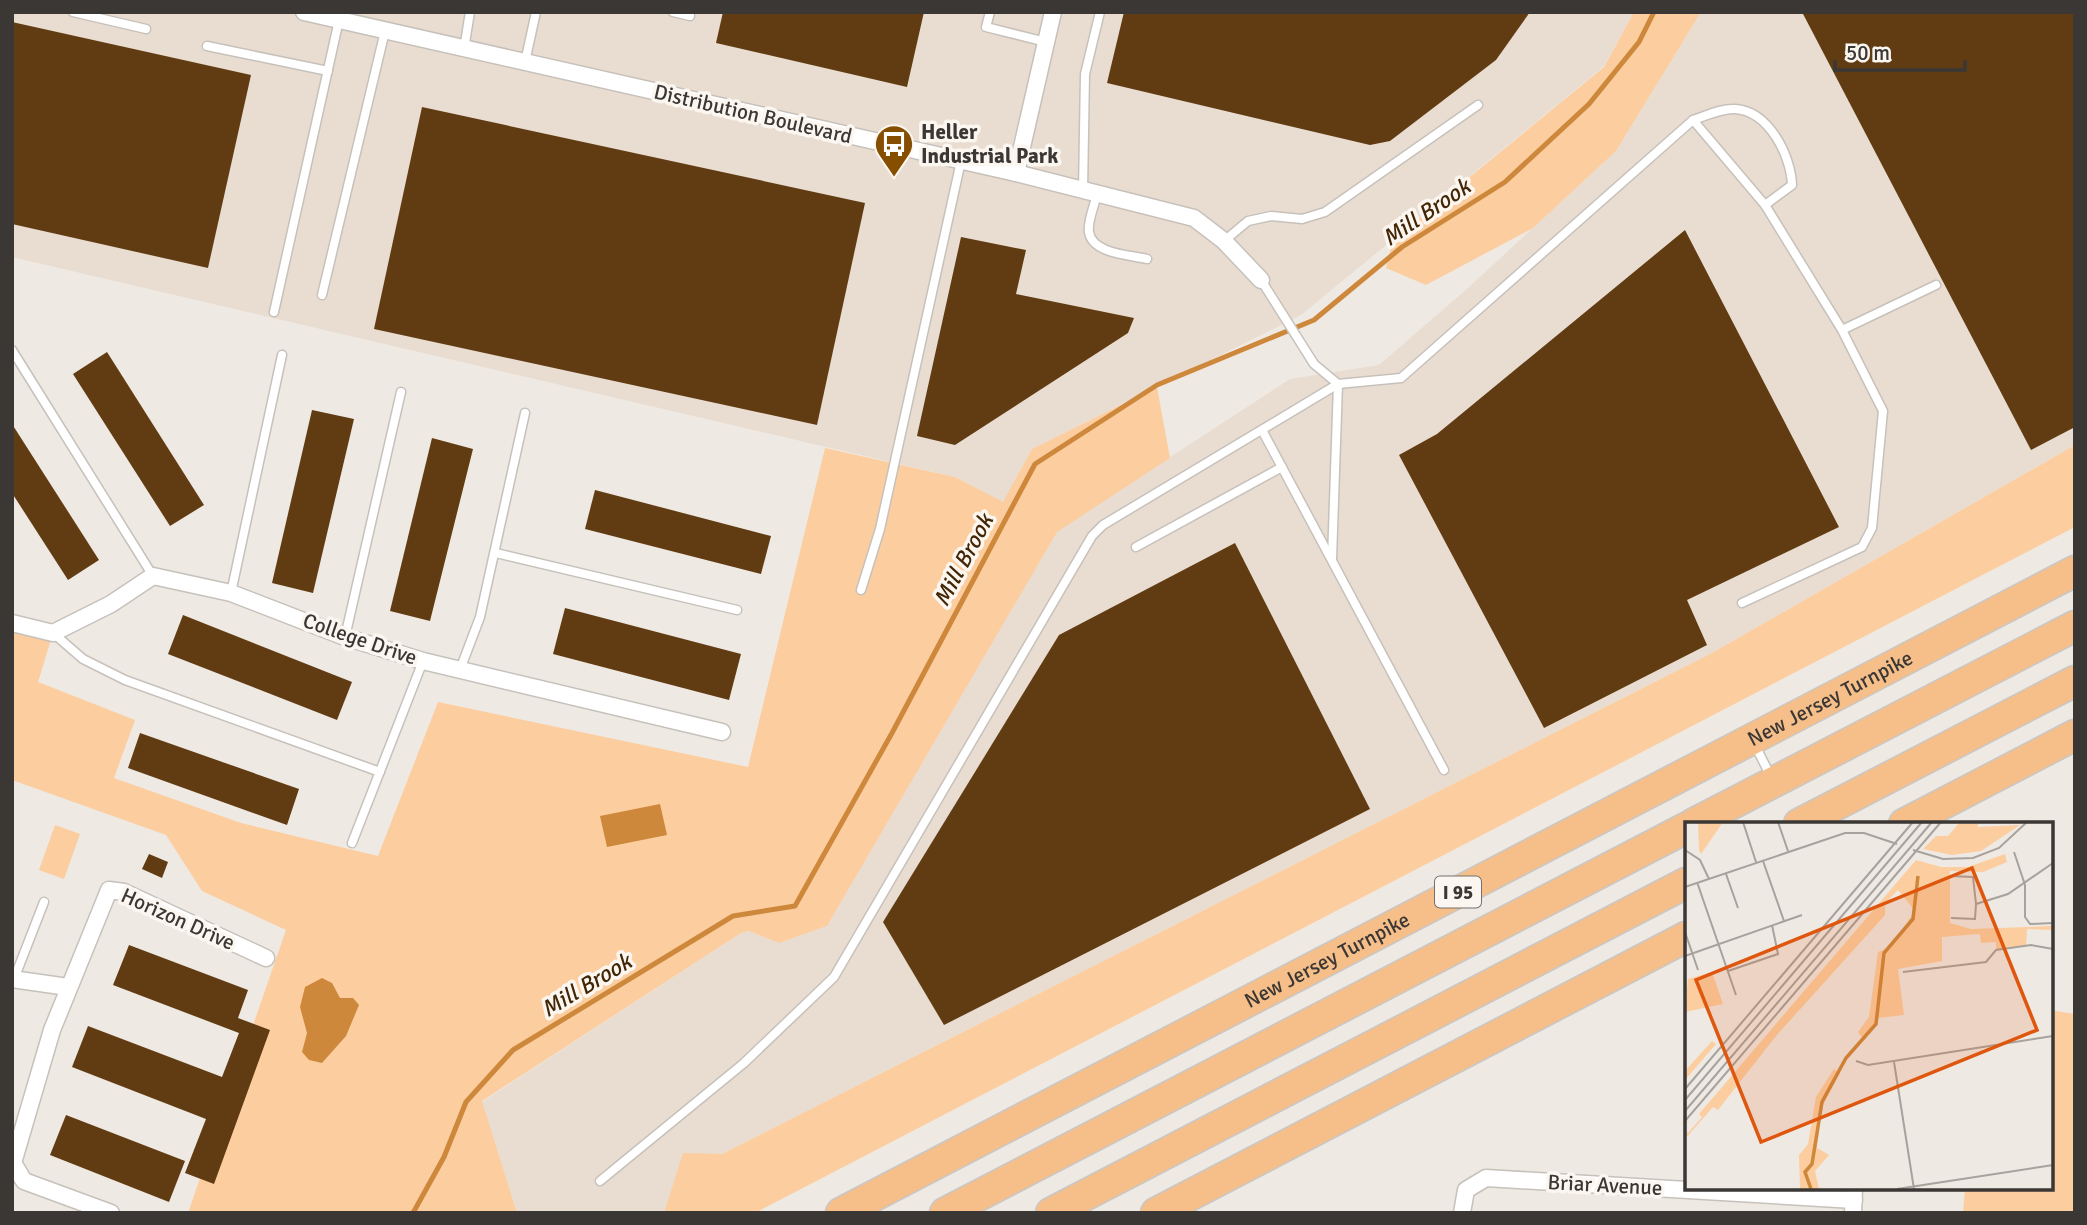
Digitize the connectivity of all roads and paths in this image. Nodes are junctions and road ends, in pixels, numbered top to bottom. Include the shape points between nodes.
1 (73, 12) edge
2 (303, 12) edge
3 (470, 12) edge
4 (536, 12) edge
5 (673, 12) edge
6 (990, 12) edge
7 (1053, 12) edge
8 (1100, 12) edge
9 (690, 16) dead end
10 (339, 20) junction
11 (146, 29) dead end
12 (385, 31) junction
13 (1046, 41) junction
14 (207, 46) dead end
15 (464, 48) junction
16 (525, 62) junction
17 (328, 71) junction
18 (1478, 105) dead end
19 (1693, 120) junction
20 (961, 160) junction
21 (1016, 173) junction
22 (1090, 192) junction
23 (1765, 205) junction
24 (1224, 241) junction
25 (1147, 259) dead end
26 (1261, 280) joint
27 (1937, 285) dead end
28 (322, 295) dead end
29 (274, 312) dead end
30 (1842, 330) junction
31 (12, 349) edge
32 (282, 355) dead end
33 (1338, 384) junction
34 (401, 392) dead end
35 (525, 413) dead end
36 (1262, 430) junction
37 (1282, 467) junction
38 (1136, 547) dead end
39 (495, 552) junction
40 (1332, 560) junction
41 (2075, 571) edge
42 (153, 576) junction
43 (861, 590) dead end
44 (231, 593) junction
45 (1742, 603) dead end
46 (737, 610) dead end
47 (12, 623) edge
48 (2075, 626) edge
49 (53, 633) junction
50 (345, 638) junction
51 (423, 661) junction
52 (461, 667) junction
53 (2075, 681) edge
54 (722, 732) dead end
55 (2075, 736) edge
56 (1752, 739) junction
57 (1444, 770) dead end
58 (380, 772) junction
59 (1774, 782) junction
60 (1697, 822) edge
61 (1803, 822) edge
62 (1908, 822) edge
63 (1685, 829) edge
64 (352, 843) dead end
65 (1685, 884) edge
66 (44, 902) dead end
67 (1685, 938) edge
68 (266, 958) dead end
69 (13, 979) edge
70 (68, 987) junction
71 (600, 1181) dead end
72 (1685, 1190) edge
73 (1687, 1190) edge
74 (1854, 1200) edge
75 (111, 1213) edge
76 (841, 1213) edge
77 (945, 1213) edge
78 (1051, 1213) edge
79 (1156, 1213) edge
80 (1462, 1213) edge

1 - 11 lane
2 - 10 street, Distribution Boulevard
3 - 15 lane
4 - 16 lane
5 - 9 lane
6 - 13 lane via 986,27
7 - 13 street
8 - 22 lane via 1085,74
10 - 12 street, Distribution Boulevard
10 - 17 lane
12 - 15 street, Distribution Boulevard
12 - 28 lane
13 - 21 street
14 - 17 lane
15 - 16 street, Distribution Boulevard
16 - 20 street, Distribution Boulevard
17 - 29 lane
18 - 24 lane via 1325,212 1302,219 1271,216 1248,221
19 - 23 lane
19 - 23 lane via 1734,109 1756,115 1769,127 1791,172 1792,185
19 - 33 lane via 1401,378
20 - 21 street, Distribution Boulevard
20 - 43 lane via 880,529
21 - 22 street, Distribution Boulevard
22 - 24 street, Distribution Boulevard via 1194,218
22 - 25 lane via 1088,231 1092,240 1102,249
23 - 30 lane
24 - 26 street, Distribution Boulevard
26 - 33 lane via 1314,364
27 - 30 lane
30 - 45 lane via 1883,411 1872,528 1862,547
31 - 42 lane
32 - 44 lane
33 - 36 lane
33 - 40 lane
34 - 50 lane
35 - 39 lane
36 - 37 lane
36 - 71 lane via 1103,525 1092,536 834,977 744,1063
37 - 38 lane
37 - 40 lane
39 - 46 lane
39 - 52 lane via 480,617
40 - 57 lane
41 - 56 highway, New Jersey Turnpike / I 95
42 - 44 street, College Drive
42 - 49 street via 111,604
44 - 50 street, College Drive
47 - 49 street
48 - 59 highway
49 - 58 lane via 83,659 125,680
50 - 51 street, College Drive
51 - 52 street, College Drive
51 - 58 lane
52 - 54 street, College Drive
53 - 61 highway
55 - 62 highway
56 - 59 lane
56 - 76 highway, New Jersey Turnpike / I 95
58 - 64 lane
59 - 60 highway
63 - 77 highway, I 95
65 - 78 highway
66 - 69 lane
67 - 79 highway
68 - 70 street, Horizon Drive via 124,892 109,890
69 - 70 street
70 - 75 street, Horizon Drive via 13,1163 24,1181
72 - 80 street, Briar Avenue via 1486,1178 1466,1190
73 - 74 street, Briar Avenue

